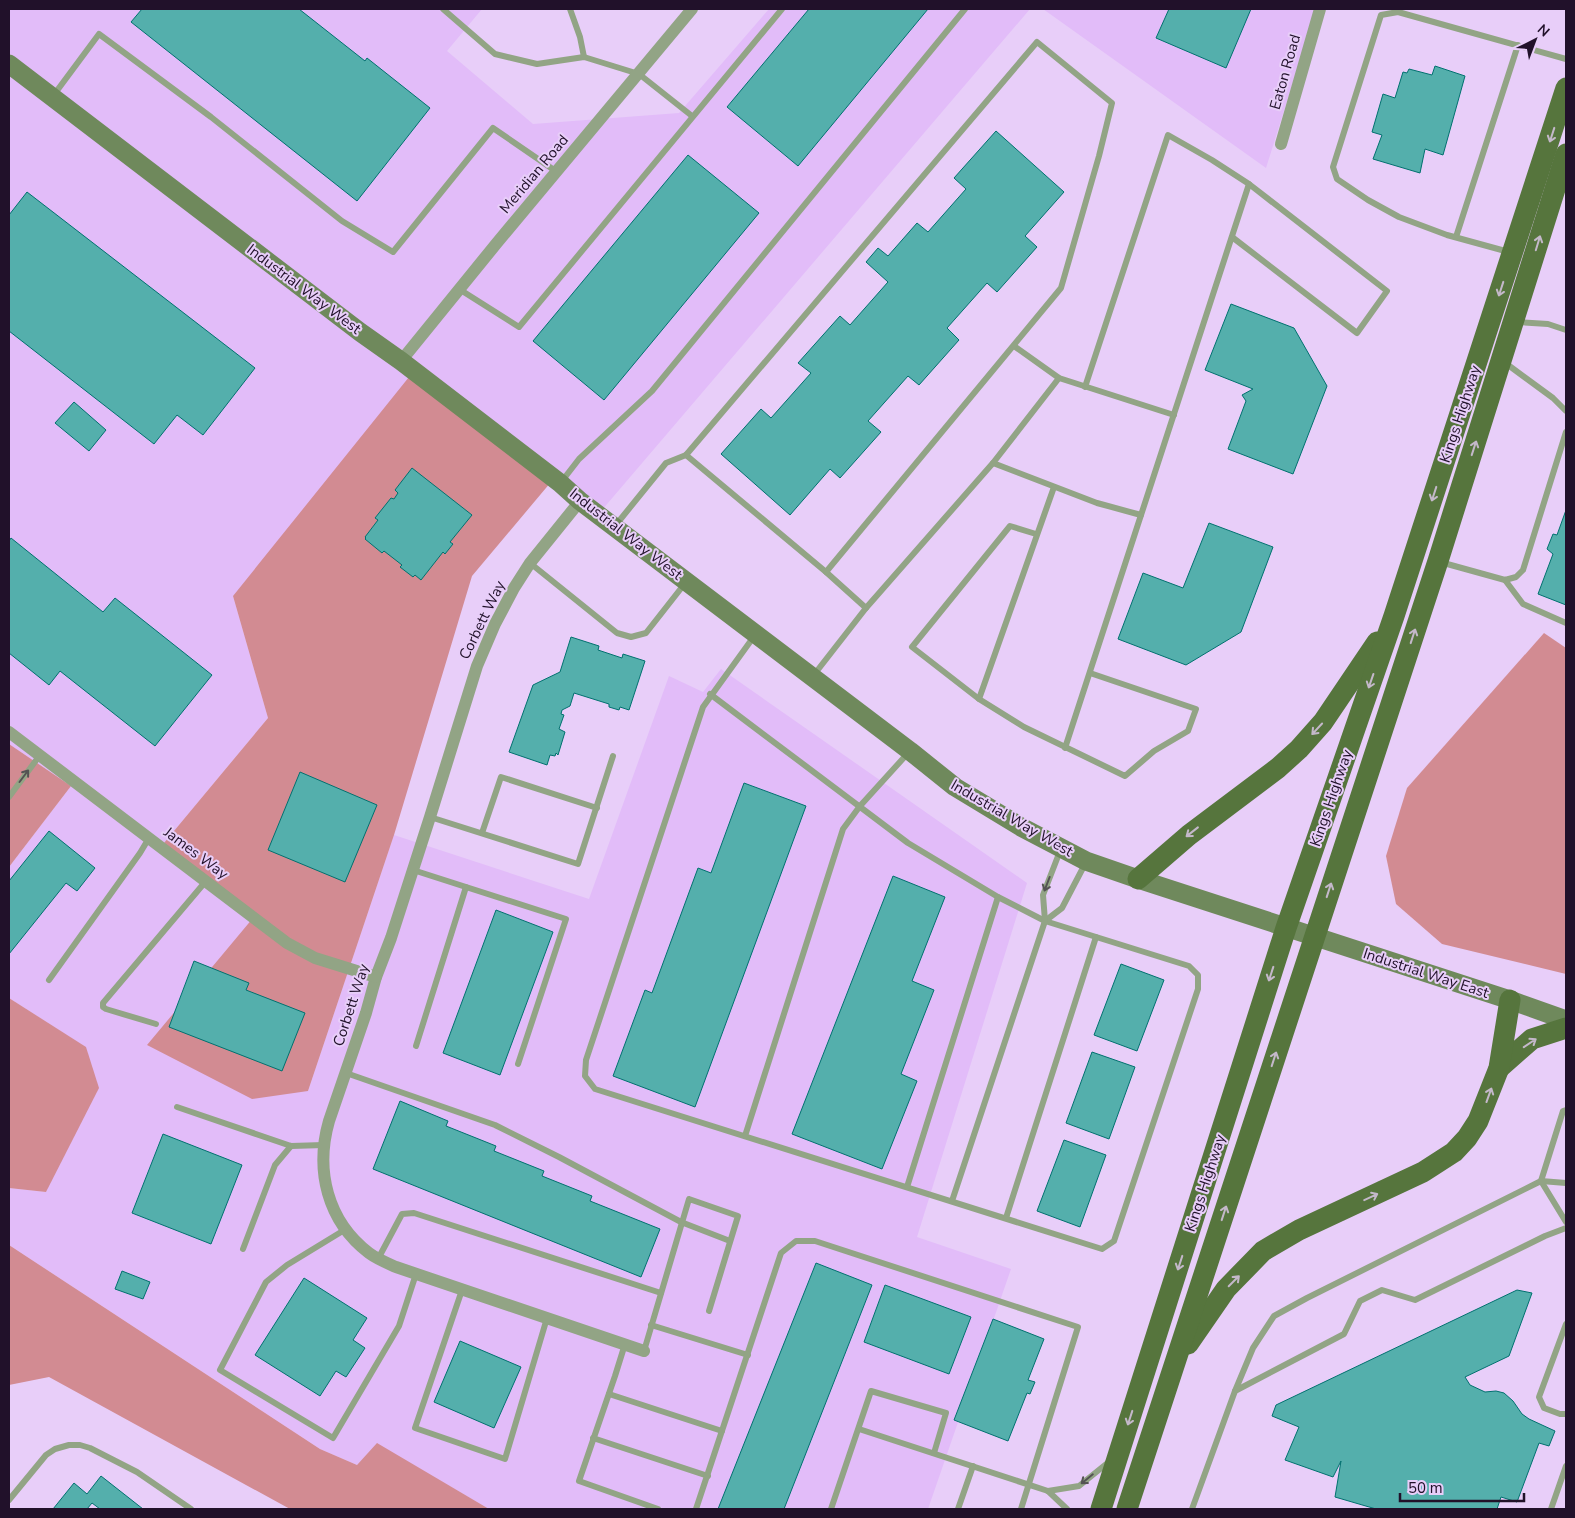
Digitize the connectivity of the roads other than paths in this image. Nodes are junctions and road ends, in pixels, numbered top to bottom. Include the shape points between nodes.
1 (444, 9) edge
2 (570, 9) edge
3 (692, 9) edge
4 (782, 9) edge
5 (965, 9) edge
6 (1320, 9) edge
7 (1518, 45) junction
8 (584, 57) junction
9 (1566, 59) edge
10 (9, 64) edge
11 (639, 74) junction
12 (1566, 88) edge
13 (52, 97) junction
14 (692, 116) junction
15 (1281, 144) dead end
16 (1566, 154) edge
17 (556, 172) junction
18 (1249, 184) junction
19 (1232, 237) junction
20 (1456, 238) junction
21 (1513, 253) junction
22 (459, 289) junction
23 (1513, 322) junction
24 (1566, 330) edge
25 (1014, 346) junction
26 (1501, 360) junction
27 (401, 361) junction
28 (1059, 378) junction
29 (1085, 387) junction
30 (1566, 410) edge
31 (1174, 415) junction
32 (1566, 432) edge
33 (686, 455) junction
34 (993, 463) junction
35 (560, 483) junction
36 (1054, 487) junction
37 (580, 501) junction
38 (1141, 515) junction
39 (614, 527) junction
40 (1036, 534) junction
41 (1438, 561) junction
42 (530, 563) junction
43 (826, 572) junction
44 (1505, 580) junction
45 (686, 581) junction
46 (866, 608) junction
47 (1394, 616) junction
48 (1566, 623) edge
49 (756, 634) junction
50 (1090, 673) junction
51 (812, 677) junction
52 (710, 694) junction
53 (979, 699) junction
54 (9, 732) edge
55 (1066, 748) junction
56 (910, 751) junction
57 (40, 755) junction
58 (613, 756) dead end
59 (9, 797) edge
60 (860, 806) junction
61 (597, 808) junction
62 (430, 817) junction
63 (482, 833) junction
64 (149, 838) junction
65 (1061, 848) junction
66 (1086, 861) junction
67 (413, 870) junction
68 (1138, 879) junction
69 (206, 881) junction
70 (466, 887) junction
71 (998, 897) junction
72 (1045, 921) junction
73 (1286, 928) junction
74 (1314, 936) junction
75 (1096, 937) junction
76 (376, 977) junction
77 (49, 980) dead end
78 (1510, 1000) junction
79 (1566, 1020) edge
80 (156, 1024) dead end
81 (1566, 1028) edge
82 (416, 1046) dead end
83 (518, 1064) dead end
84 (1499, 1068) junction
85 (346, 1073) junction
86 (177, 1107) dead end
87 (1566, 1110) edge
88 (745, 1136) junction
89 (324, 1145) junction
90 (291, 1146) junction
91 (1541, 1181) junction
92 (1566, 1183) edge
93 (907, 1187) junction
94 (952, 1201) junction
95 (1006, 1218) junction
96 (682, 1222) junction
97 (1566, 1222) edge
98 (1566, 1228) edge
99 (346, 1229) junction
100 (730, 1240) junction
101 (243, 1249) dead end
102 (378, 1259) junction
103 (416, 1274) junction
104 (462, 1290) junction
105 (661, 1293) junction
106 (708, 1311) dead end
107 (547, 1318) junction
108 (1566, 1324) edge
109 (651, 1325) junction
110 (625, 1344) junction
111 (644, 1351) joint
112 (748, 1355) junction
113 (1175, 1363) junction
114 (1235, 1391) junction
115 (609, 1394) junction
116 (1566, 1414) edge
117 (859, 1428) junction
118 (722, 1431) junction
119 (593, 1438) junction
120 (934, 1453) junction
121 (1119, 1453) junction
122 (973, 1466) junction
123 (1566, 1466) edge
124 (708, 1476) junction
125 (1029, 1485) junction
126 (1048, 1491) junction
127 (9, 1500) edge
128 (191, 1509) edge
129 (658, 1509) edge
130 (696, 1509) edge
131 (830, 1509) edge
132 (958, 1509) edge
133 (1021, 1509) edge
134 (1067, 1509) edge
135 (1101, 1509) edge
136 (1127, 1509) edge
137 (1192, 1509) edge
138 (1551, 1509) edge

1 - 8 lane via 495,54 537,64
2 - 8 lane
3 - 11 street, Meridian Road
4 - 14 lane
5 - 35 lane via 652,391 579,460
6 - 15 street, Eaton Road
7 - 9 lane
7 - 20 lane
7 - 20 lane via 1398,12 1381,15 1333,167 1337,178 1368,200 1399,217
8 - 11 lane
10 - 13 street, Industrial Way West
11 - 14 lane
11 - 17 street, Meridian Road
12 -> 21 main road, Kings Highway
13 - 17 lane via 99,34 342,221 393,252 493,128
13 - 27 street, Industrial Way West
14 - 22 lane via 520,327
23 -> 16 main road, Kings Highway via 1558,190
17 - 22 street, Meridian Road
18 - 19 lane
18 - 19 lane via 1387,291 1357,333
18 - 29 lane via 1168,136
19 - 31 lane
20 - 21 lane
21 -> 47 main road, Kings Highway
22 - 27 street, Meridian Road
23 - 24 lane via 1548,324
23 - 26 main road, Kings Highway
25 - 28 lane
25 - 33 lane via 1061,288 1112,103 1037,42
25 - 43 lane
26 - 30 lane
41 -> 26 main road, Kings Highway
27 - 35 street, Industrial Way West
28 - 29 lane
28 - 34 lane
29 - 31 lane
31 - 38 lane
32 - 44 lane via 1523,570 1516,578
33 - 39 lane via 666,463
33 - 43 lane
34 - 36 lane
34 - 46 lane
35 - 37 street, Industrial Way West
36 - 38 lane
36 - 40 lane
37 - 39 street, Industrial Way West
37 - 42 street, Corbett Way
38 - 50 lane
39 - 45 street, Industrial Way West
40 - 53 lane
40 - 53 lane via 1010,526 912,647
41 - 44 lane
74 -> 41 main road, Kings Highway
42 - 45 lane via 617,633 631,637 646,633
42 - 62 street, Corbett Way via 495,624 477,666
43 - 46 lane
44 - 48 lane via 1523,604
45 - 49 street, Industrial Way West
46 - 51 lane
47 -> 68 main road via 1323,722 1299,749
47 -> 73 main road, Kings Highway
49 - 51 street, Industrial Way West
49 - 52 lane
50 - 55 lane
50 - 55 lane via 1196,709 1188,731 1154,751 1125,776
51 - 56 street, Industrial Way West
52 - 60 lane
52 - 88 lane via 703,706 586,1060 585,1076 595,1089
53 - 55 lane
54 - 57 street, James Way
56 - 60 lane
56 - 65 street, Industrial Way West via 975,800
59 -> 57 lane
57 - 64 street, James Way
58 - 61 lane
60 - 71 lane via 908,843
60 - 88 lane via 843,829
61 - 63 lane via 501,777
61 - 63 lane via 578,864
62 - 63 lane
62 - 67 street, Corbett Way
64 - 69 street, James Way
64 - 77 lane
65 - 66 street, Industrial Way West
65 -> 72 lane via 1043,895
66 - 68 street, Industrial Way West
66 - 72 lane via 1062,908
67 - 70 lane
67 - 76 street, Corbett Way
68 - 73 street, Industrial Way West
69 - 76 street, James Way via 302,952
69 - 80 lane via 103,1003 106,1009
70 - 82 lane
70 - 83 lane via 566,919
71 - 72 lane
71 - 93 lane
72 - 75 lane
72 - 94 lane
73 - 74 street, Industrial Way East
73 -> 121 main road, Kings Highway
74 - 78 street, Industrial Way East
113 -> 74 main road, Kings Highway
75 - 95 lane
75 - 95 lane via 1189,966 1198,975 1198,989 1114,1241 1102,1249
76 - 85 street, Corbett Way
78 - 79 street, Industrial Way East
78 - 84 main road
84 -> 81 main road via 1532,1039
113 -> 84 main road via 1226,1289 1263,1251 1299,1230 1424,1172 1454,1152 1478,1121
85 - 89 street, Corbett Way
85 - 96 lane via 495,1125
86 - 90 lane
87 - 91 lane
88 - 93 lane
89 - 90 lane
89 - 99 street, Corbett Way via 323,1173 327,1192
90 - 101 lane via 275,1165
91 - 92 lane
91 - 97 lane
91 - 114 lane via 1274,1316 1252,1348
93 - 94 lane
94 - 95 lane
96 - 100 lane
96 - 100 lane via 689,1199 738,1216
96 - 105 lane
98 - 114 lane via 1415,1300 1382,1290 1360,1301 1344,1334
99 - 102 street, Corbett Way via 354,1240
99 - 103 lane via 287,1265 266,1282 220,1370 333,1438 399,1326
100 - 106 lane
102 - 103 street, Corbett Way
102 - 105 lane via 402,1214 414,1213
103 - 104 street, Corbett Way
104 - 107 street, Corbett Way
104 - 107 lane via 415,1428 505,1459
105 - 109 lane
107 - 110 street, Corbett Way
108 - 116 lane via 1539,1397 1544,1408
109 - 111 lane
109 - 112 lane
110 - 111 street, Corbett Way
110 - 115 lane
112 - 118 lane
112 - 125 lane via 781,1252 796,1241 815,1241 1078,1327
113 - 136 main road, Kings Highway
114 - 137 lane
115 - 118 lane
115 - 119 lane
117 - 120 lane
117 - 120 lane via 871,1391 946,1413
117 - 131 lane
118 - 124 lane
119 - 124 lane
119 - 129 lane via 579,1480
120 - 122 lane
121 -> 126 lane via 1079,1486
121 - 135 main road, Kings Highway
122 - 125 lane
122 - 132 lane
123 - 138 lane
124 - 130 lane
125 - 126 lane
125 - 133 lane
126 - 134 lane
127 - 128 lane via 46,1455 68,1445 80,1445 137,1472

